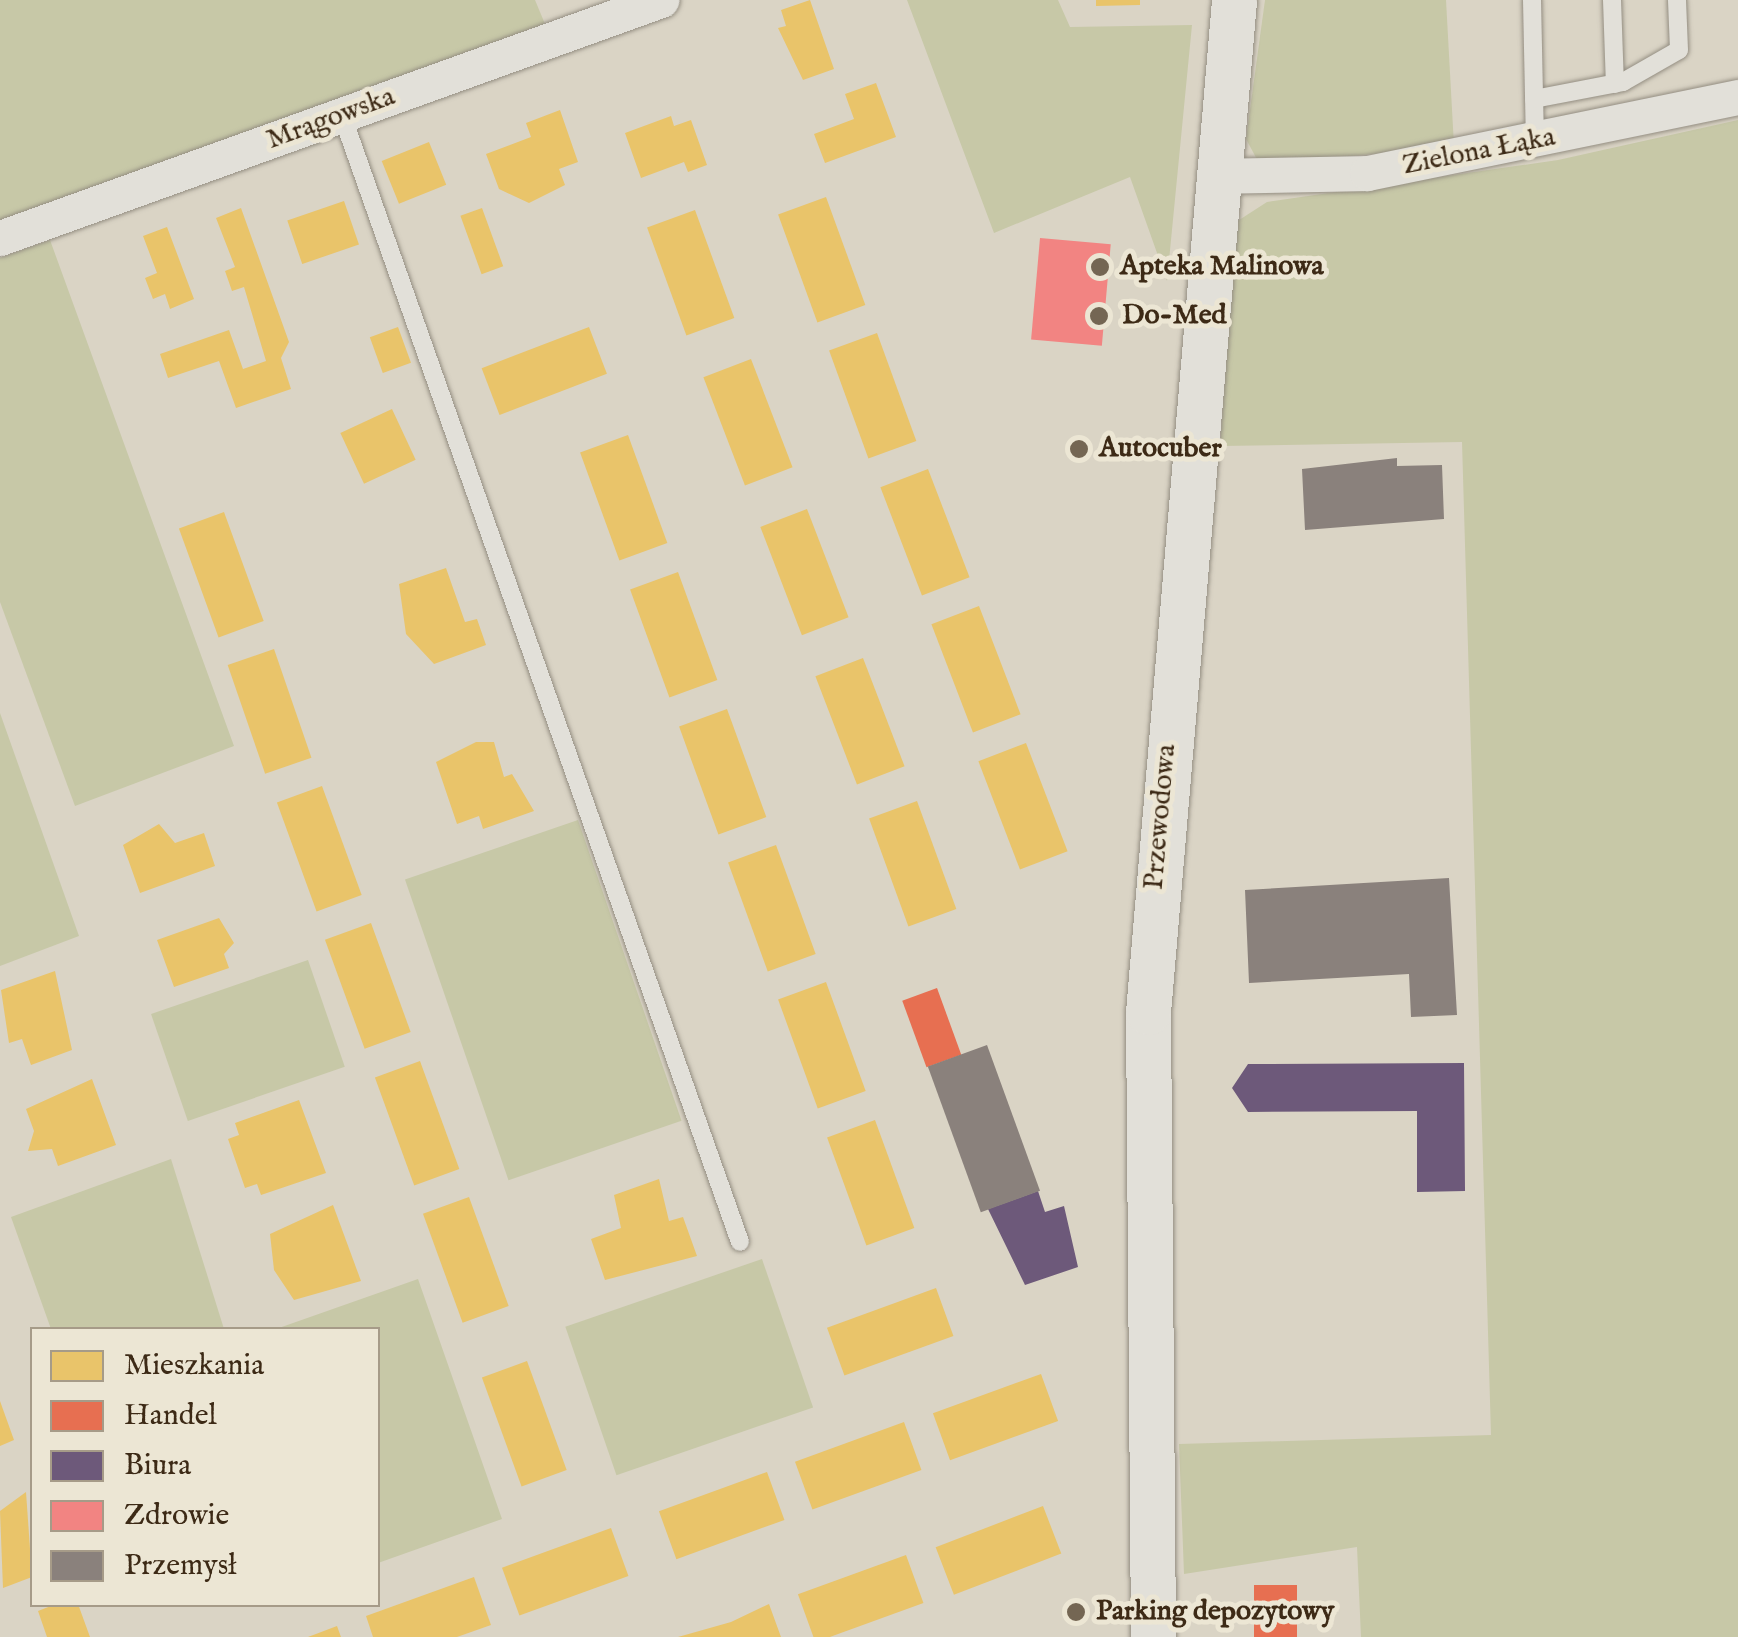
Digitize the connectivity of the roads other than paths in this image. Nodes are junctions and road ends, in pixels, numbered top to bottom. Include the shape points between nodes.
1 (661, 0) edge
2 (1234, 0) edge
3 (1532, 0) edge
4 (1612, 0) edge
5 (1677, 0) edge
6 (1615, 84) junction
7 (1738, 97) edge
8 (1534, 99) junction
9 (342, 115) junction
10 (1535, 141) junction
11 (1218, 176) junction
12 (0, 238) edge
13 (740, 1242) dead end
14 (1153, 1637) edge

1 - 9 street, Mrągowska
2 - 11 street, Przewodowa
3 - 8 lane
4 - 6 lane
5 - 6 lane via 1679,50
6 - 8 lane
7 - 10 street, Zielona Łąka
8 - 10 lane
9 - 12 street, Mrągowska
9 - 13 lane
10 - 11 street, Zielona Łąka via 1352,175
11 - 14 street, Przewodowa via 1148,1012

